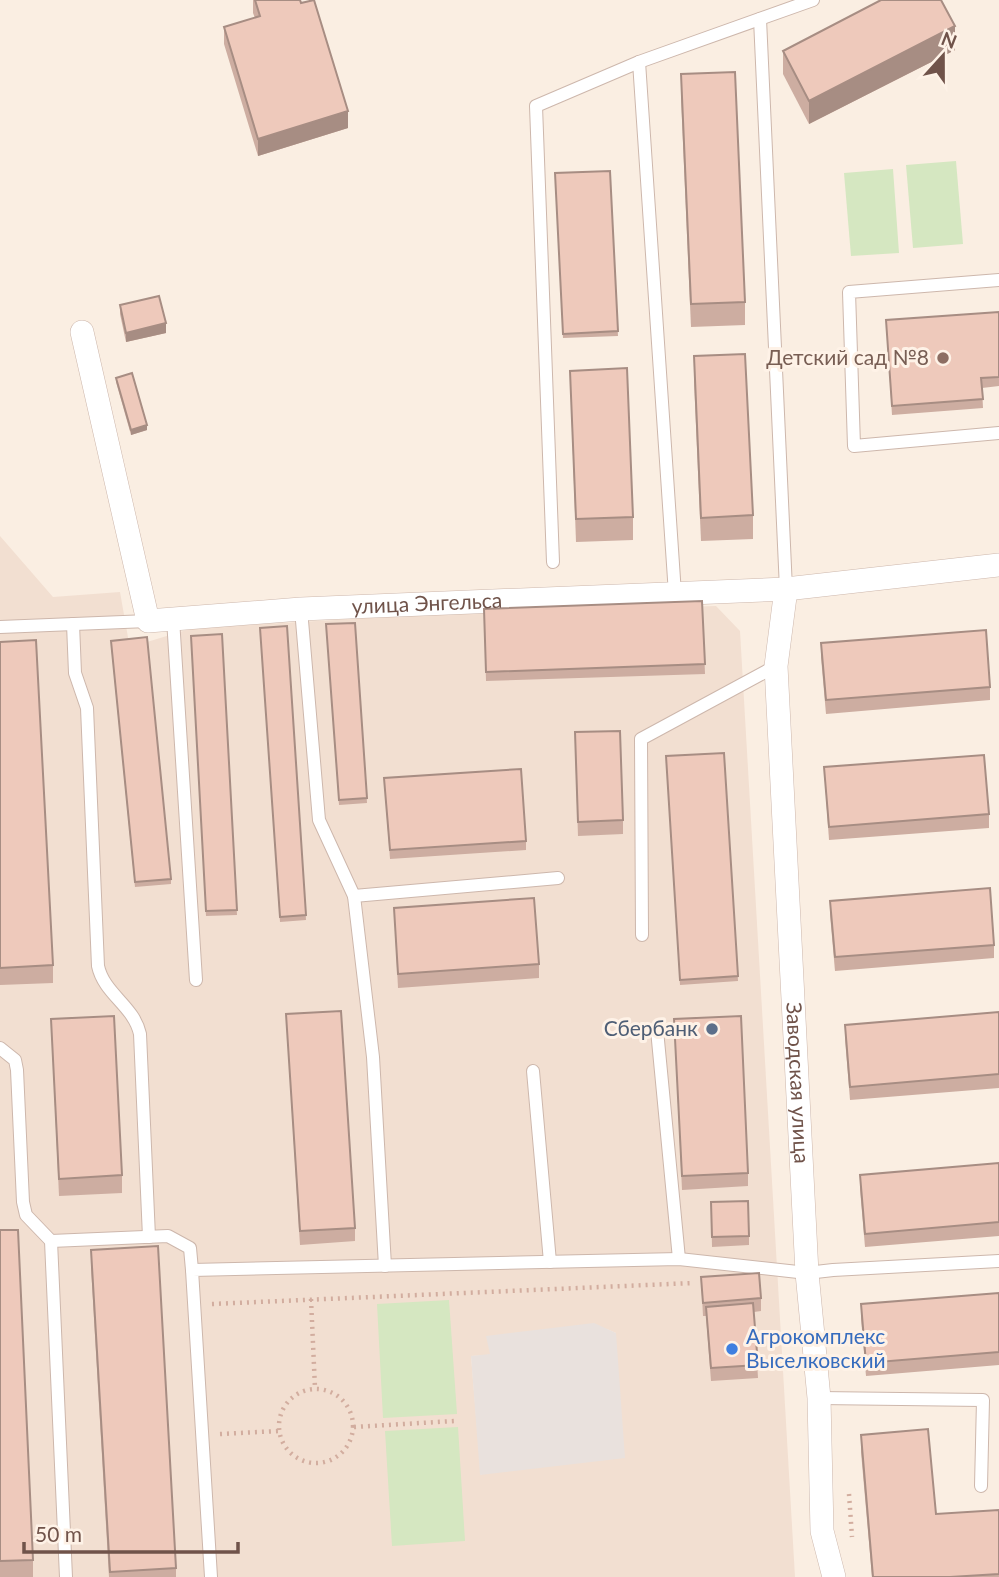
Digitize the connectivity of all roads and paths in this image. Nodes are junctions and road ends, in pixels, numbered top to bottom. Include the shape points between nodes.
1 (813, 0) edge
2 (760, 19) junction
3 (639, 62) junction
4 (999, 280) edge
5 (82, 332) dead end
6 (999, 433) edge
7 (553, 562) dead end
8 (999, 565) edge
9 (786, 589) junction
10 (675, 594) junction
11 (301, 610) junction
12 (173, 619) junction
13 (148, 621) junction
14 (73, 624) junction
15 (0, 627) edge
16 (776, 666) junction
17 (558, 878) dead end
18 (354, 896) junction
19 (642, 935) dead end
20 (196, 980) dead end
21 (657, 1030) dead end
22 (0, 1048) edge
23 (533, 1071) dead end
24 (149, 1237) junction
25 (51, 1241) junction
26 (679, 1259) junction
27 (999, 1261) edge
28 (550, 1262) junction
29 (385, 1266) junction
30 (192, 1270) junction
31 (807, 1273) junction
32 (697, 1283) dead end
33 (311, 1298) junction
34 (194, 1305) junction
35 (315, 1388) junction
36 (819, 1398) junction
37 (454, 1421) dead end
38 (354, 1427) junction
39 (279, 1430) junction
40 (202, 1435) junction
41 (849, 1481) dead end
42 (981, 1486) dead end
43 (853, 1549) dead end
44 (66, 1577) edge
45 (211, 1577) edge
46 (834, 1577) edge

1 - 2 lane
2 - 3 lane
2 - 9 lane
3 - 7 lane via 536,106
3 - 10 lane
4 - 6 lane via 849,292 854,446
5 - 13 street
8 - 9 street, улица Энгельса
9 - 10 street, улица Энгельса
9 - 16 street, Заводская улица
10 - 11 street, улица Энгельса
11 - 12 street, улица Энгельса
11 - 18 lane via 319,820
12 - 13 street, улица Энгельса
12 - 20 lane
13 - 14 lane
14 - 15 lane
14 - 24 lane via 75,673 87,708 99,966 101,978 132,1015 140,1034
16 - 19 lane via 640,739
16 - 31 street, Заводская улица
17 - 18 lane
18 - 29 lane via 373,1057
21 - 26 lane
22 - 25 lane via 15,1060 17,1070 26,1215
23 - 28 lane
24 - 25 lane
24 - 30 lane via 168,1236 190,1248
25 - 44 lane
26 - 28 lane
26 - 31 lane
27 - 31 lane
28 - 29 lane
29 - 30 lane
30 - 34 lane
31 - 36 street, Заводская улица
32 - 33 path
33 - 34 path
33 - 35 path
34 - 40 lane
35 - 38 path via 338,1395 347,1404
35 - 39 path via 292,1397 284,1406
36 - 42 lane via 983,1400
36 - 46 street, Заводская улица via 822,1531
37 - 38 path
38 - 39 path via 344,1452 319,1463 293,1454
39 - 40 path
40 - 45 lane
41 - 43 path

